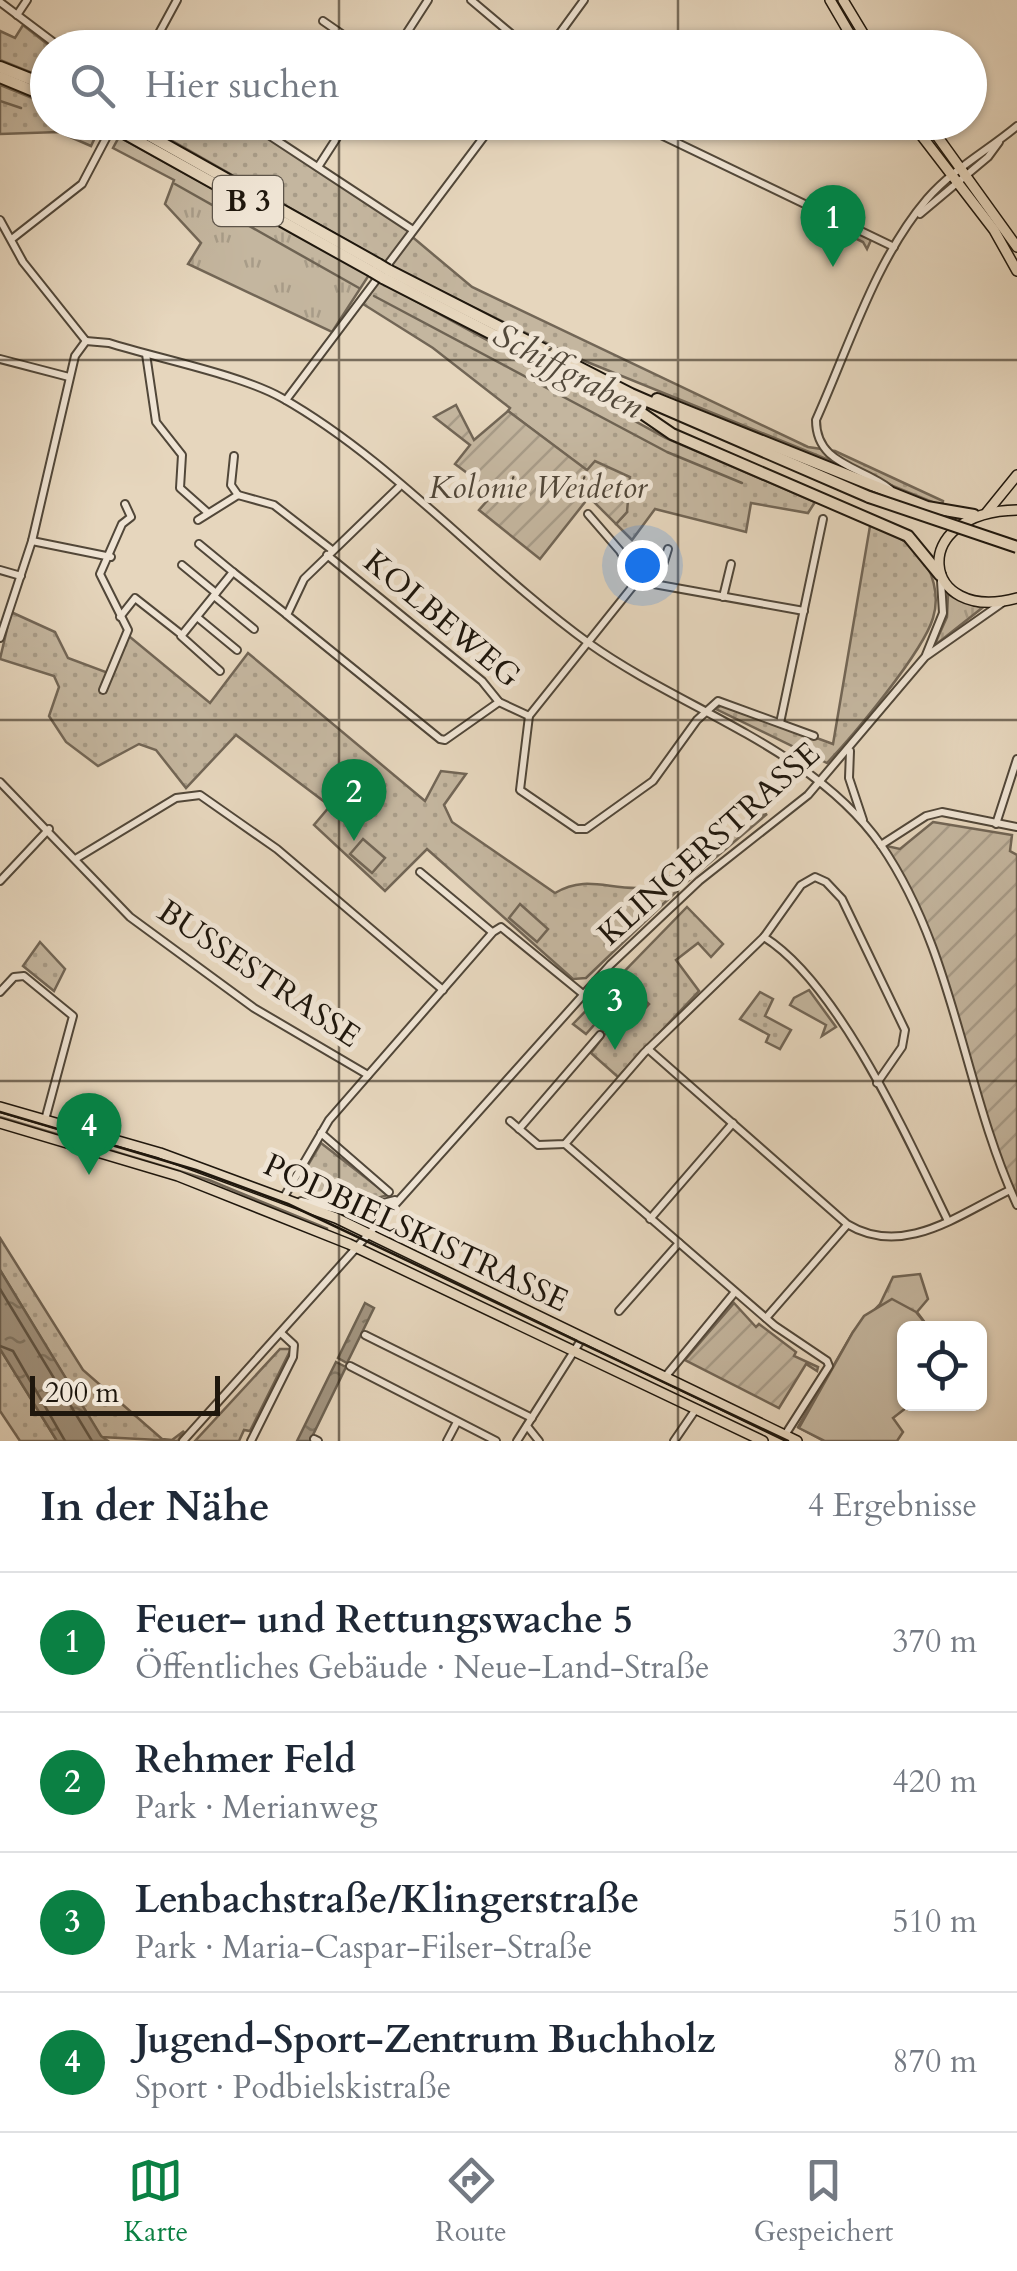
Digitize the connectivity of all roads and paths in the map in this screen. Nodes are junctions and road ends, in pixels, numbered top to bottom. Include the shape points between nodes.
1 (28, 0) edge
2 (176, 0) edge
3 (428, 0) edge
4 (471, 0) edge
5 (584, 0) edge
6 (830, 0) edge
7 (843, 0) edge
8 (0, 2) edge
9 (16, 15) junction
10 (323, 21) dead end
11 (36, 30) edge
12 (160, 30) edge
13 (336, 30) edge
14 (408, 30) edge
15 (507, 30) edge
16 (562, 30) edge
17 (848, 30) edge
18 (861, 30) edge
19 (0, 67) edge
20 (0, 78) edge
21 (30, 79) edge
22 (30, 90) edge
23 (1017, 126) edge
24 (112, 140) edge
25 (149, 140) edge
26 (276, 140) edge
27 (336, 140) edge
28 (481, 140) edge
29 (671, 140) edge
30 (925, 140) edge
31 (941, 140) edge
32 (318, 167) junction
33 (965, 170) junction
34 (955, 178) junction
35 (917, 217) junction
36 (0, 220) edge
37 (413, 230) junction
38 (13, 238) junction
39 (1017, 247) edge
40 (894, 248) junction
41 (381, 271) junction
42 (1017, 271) edge
43 (86, 341) junction
44 (146, 354) junction
45 (0, 360) edge
46 (570, 364) junction
47 (69, 377) junction
48 (286, 400) junction
49 (628, 403) junction
50 (678, 416) junction
51 (234, 456) dead end
52 (1017, 475) edge
53 (399, 486) junction
54 (238, 494) junction
55 (901, 497) junction
56 (125, 504) dead end
57 (1017, 510) edge
58 (207, 512) junction
59 (987, 512) junction
60 (588, 514) dead end
61 (974, 515) junction
62 (822, 519) dead end
63 (198, 520) dead end
64 (32, 541) junction
65 (198, 544) dead end
66 (1017, 548) edge
67 (668, 549) dead end
68 (330, 553) junction
69 (111, 557) junction
70 (731, 564) dead end
71 (182, 565) dead end
72 (0, 570) edge
73 (233, 572) junction
74 (940, 575) junction
75 (21, 576) junction
76 (637, 581) junction
77 (657, 584) junction
78 (215, 595) junction
79 (723, 597) junction
80 (1017, 598) edge
81 (1003, 602) junction
82 (804, 611) junction
83 (287, 614) junction
84 (197, 617) junction
85 (120, 618) junction
86 (254, 629) dead end
87 (182, 635) junction
88 (0, 638) edge
89 (590, 644) junction
90 (237, 650) dead end
91 (925, 657) junction
92 (220, 671) dead end
93 (103, 690) dead end
94 (498, 702) junction
95 (704, 712) junction
96 (529, 716) junction
97 (780, 723) junction
98 (814, 736) dead end
99 (850, 750) junction
100 (1017, 759) edge
101 (0, 782) edge
102 (819, 784) junction
103 (996, 824) junction
104 (866, 826) junction
105 (1017, 826) edge
106 (49, 829) junction
107 (880, 845) junction
108 (77, 858) junction
109 (420, 872) dead end
110 (0, 881) edge
111 (493, 932) junction
112 (764, 937) junction
113 (442, 990) junction
114 (0, 992) edge
115 (583, 994) junction
116 (600, 1035) dead end
117 (648, 1049) junction
118 (368, 1075) junction
119 (876, 1083) junction
120 (0, 1107) edge
121 (45, 1120) junction
122 (510, 1121) dead end
123 (0, 1124) edge
124 (733, 1124) junction
125 (519, 1128) junction
126 (321, 1132) junction
127 (565, 1144) junction
128 (1010, 1190) junction
129 (389, 1192) dead end
130 (282, 1196) junction
131 (401, 1198) junction
132 (1017, 1205) edge
133 (650, 1219) junction
134 (947, 1219) junction
135 (847, 1224) junction
136 (370, 1233) junction
137 (678, 1243) junction
138 (356, 1248) junction
139 (735, 1292) junction
140 (619, 1311) dead end
141 (766, 1318) junction
142 (280, 1333) junction
143 (364, 1335) dead end
144 (583, 1337) junction
145 (574, 1352) junction
146 (350, 1366) dead end
147 (665, 1377) junction
148 (697, 1408) junction
149 (457, 1422) junction
150 (530, 1422) junction
151 (785, 1435) junction
152 (757, 1440) edge
153 (183, 1441) edge
154 (251, 1441) edge
155 (448, 1441) edge
156 (496, 1441) edge
157 (517, 1441) edge
158 (539, 1441) edge
159 (674, 1441) edge
160 (797, 1441) edge

1 - 9 street
2 - 12 street
3 - 14 street
4 - 15 street
5 - 16 street
6 - 17 main road
7 - 18 main road
8 - 9 street
9 - 11 street
10 - 13 street
19 - 21 highway
20 - 22 highway
23 - 33 street
24 - 38 street via 82,184
25 - 41 highway, B 3
26 - 32 street
27 - 32 street
28 - 37 street
29 - 40 street
30 - 34 main road
31 - 33 main road
32 - 37 street
33 - 34 street
33 - 39 main road
34 - 35 street
34 - 35 street
34 - 42 main road
35 - 40 street
36 - 38 street
37 - 48 street
38 - 43 street
40 - 55 street via 816,420 821,447
41 - 46 highway, B 3
41 - 49 highway, B 3
43 - 44 street
43 - 47 street
44 - 48 street
44 - 58 street via 156,422 182,455 180,488
45 - 47 street
46 - 50 highway, B 3
46 - 55 highway
47 - 64 street
48 - 53 street
49 - 50 highway
49 - 74 highway via 672,434 908,536
50 - 66 highway, B 3, bridge via 869,496
51 - 54 street via 231,485
52 - 59 main road
53 - 68 street
53 - 89 street
54 - 58 street
54 - 68 street, KOLBEWEG via 274,505
55 - 61 highway
56 - 69 street via 130,518
57 - 59 main road
58 - 63 street
59 - 61 main road
60 - 76 street
61 - 74 main road via 946,537
62 - 82 street
64 - 69 street
64 - 75 street
65 - 73 street
67 - 77 street
68 - 83 street via 304,579
68 - 94 street, KOLBEWEG via 482,681
69 - 85 street via 100,574
70 - 79 street
71 - 78 street
72 - 75 street
73 - 78 street
73 - 83 street
74 - 81 main road via 960,597
74 - 91 street, KLINGERSTRASSE via 943,613
75 - 88 street
76 - 77 street
76 - 89 street
77 - 79 street
78 - 84 street
78 - 86 street
79 - 82 street
80 - 81 main road
81 - 91 street, KLINGERSTRASSE
82 - 97 street
83 - 94 street via 440,739
84 - 87 street
84 - 90 street
85 - 87 street via 135,598
85 - 93 street via 128,630
87 - 92 street
89 - 95 street
89 - 96 street
91 - 99 street, KLINGERSTRASSE
94 - 96 street, KOLBEWEG
95 - 96 street via 654,782 582,831 520,790
95 - 97 street via 718,701
95 - 102 street
97 - 98 street
99 - 102 street, KLINGERSTRASSE
99 - 104 street via 849,778
100 - 103 street
101 - 106 street, BUSSESTRASSE
102 - 104 street
102 - 115 street, KLINGERSTRASSE via 676,902
103 - 105 street
103 - 107 street via 934,813
104 - 107 street
106 - 108 street, BUSSESTRASSE
106 - 110 street
107 - 128 street via 927,931
108 - 113 street via 176,798 200,795 276,849
108 - 118 street, BUSSESTRASSE via 118,906 189,964
109 - 111 street
111 - 113 street
111 - 115 street via 501,927
112 - 117 street
112 - 119 street via 823,997
112 - 119 street via 809,878 836,892 905,1030 902,1047
113 - 118 street
114 - 121 street via 24,976 73,1016
115 - 131 street, KLINGERSTRASSE
116 - 125 street
117 - 124 street
117 - 127 street
118 - 126 street
119 - 134 street
120 - 121 main road, PODBIELSKISTRASSE
121 - 130 main road, PODBIELSKISTRASSE
122 - 125 street
123 - 138 main road, PODBIELSKISTRASSE via 178,1176
124 - 133 street
124 - 135 street
125 - 127 street via 538,1146
126 - 129 street
126 - 130 street
127 - 133 street
128 - 132 street
128 - 134 street
130 - 131 street via 348,1212
130 - 136 main road, PODBIELSKISTRASSE
131 - 136 street, KLINGERSTRASSE
133 - 137 street
134 - 135 street via 893,1240 866,1236
135 - 141 street
136 - 138 street, KLINGERSTRASSE
136 - 144 main road, PODBIELSKISTRASSE
137 - 139 street
137 - 140 street
138 - 142 street, KLINGERSTRASSE
138 - 145 main road, PODBIELSKISTRASSE
139 - 141 street
139 - 147 street
141 - 151 street via 828,1364
142 - 153 street, KLINGERSTRASSE
142 - 154 street via 294,1345 293,1357
143 - 150 street
144 - 145 street
144 - 147 main road, PODBIELSKISTRASSE
145 - 148 main road, PODBIELSKISTRASSE
145 - 150 street
146 - 149 street
147 - 151 main road, PODBIELSKISTRASSE
148 - 152 main road, PODBIELSKISTRASSE
148 - 159 street
149 - 155 street
149 - 156 street
150 - 157 street
150 - 158 street
151 - 160 main road, PODBIELSKISTRASSE

